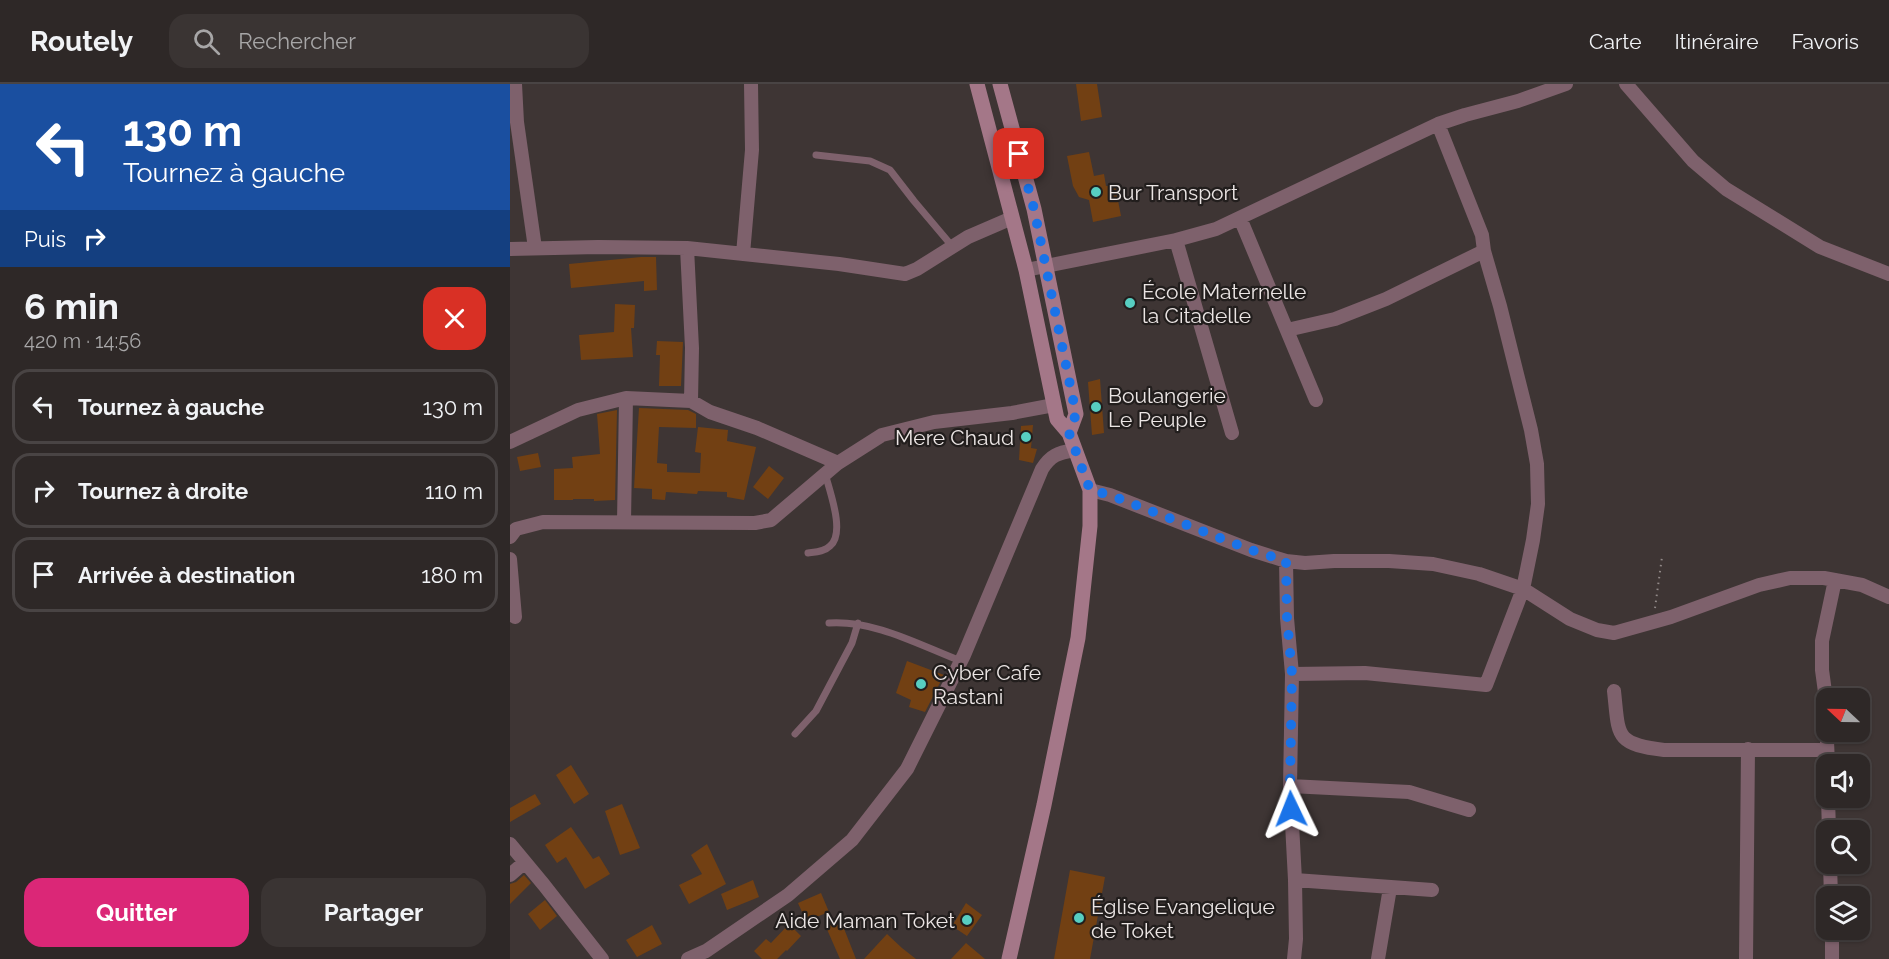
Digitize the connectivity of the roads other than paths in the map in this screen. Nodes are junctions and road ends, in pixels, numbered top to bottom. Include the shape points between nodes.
1 (514, 84) edge
2 (751, 84) edge
3 (977, 84) edge
4 (1000, 84) edge
5 (1566, 84) edge
6 (1626, 84) edge
7 (1438, 124) junction
8 (816, 156) dead end
9 (1012, 218) junction
10 (1240, 218) junction
11 (1176, 240) junction
12 (952, 246) junction
13 (535, 248) junction
14 (687, 248) junction
15 (510, 249) edge
16 (1484, 251) junction
17 (743, 254) junction
18 (1045, 265) junction
19 (1026, 270) junction
20 (1889, 274) edge
21 (1287, 330) junction
22 (626, 398) junction
23 (1316, 400) dead end
24 (691, 401) junction
25 (1054, 405) junction
26 (1069, 433) junction
27 (1232, 433) dead end
28 (510, 442) edge
29 (1074, 450) junction
30 (838, 463) junction
31 (825, 473) junction
32 (1090, 490) junction
33 (624, 522) junction
34 (510, 537) edge
35 (808, 553) dead end
36 (510, 559) edge
37 (1286, 561) junction
38 (1835, 580) junction
39 (1523, 589) junction
40 (1889, 597) edge
41 (515, 617) dead end
42 (829, 623) dead end
43 (858, 623) junction
44 (961, 661) junction
45 (1292, 674) junction
46 (1614, 691) dead end
47 (795, 734) dead end
48 (1748, 749) junction
49 (1827, 750) junction
50 (1827, 754) edge
51 (1290, 786) junction
52 (1469, 810) dead end
53 (510, 844) edge
54 (525, 862) junction
55 (510, 875) edge
56 (1295, 880) junction
57 (1390, 888) junction
58 (1432, 890) dead end
59 (1832, 940) edge
60 (602, 959) edge
61 (688, 959) edge
62 (1009, 959) edge
63 (1294, 959) edge
64 (1378, 959) edge
65 (1746, 959) edge
66 (1832, 959) edge

1 - 13 street
2 - 17 street via 752,150
3 - 9 street
4 - 18 street
5 - 7 street
6 - 20 street via 1693,161 1726,189 1820,247
7 - 10 street
7 - 16 street via 1482,235
8 - 12 lane via 870,160 891,170
9 - 12 street
9 - 19 street
10 - 11 street
10 - 21 street
11 - 18 street
11 - 27 street
12 - 17 street via 905,274
13 - 14 street
13 - 15 street
14 - 17 street
14 - 24 street
16 - 21 street via 1386,299 1335,319
16 - 39 street via 1520,381 1537,464 1538,504
18 - 19 street
18 - 26 street via 1076,414
19 - 25 street
21 - 23 street
22 - 24 street
22 - 28 street via 578,410
22 - 33 street
24 - 30 street
25 - 26 street via 1057,419
25 - 30 street via 934,422 882,435
26 - 29 street
29 - 32 street
29 - 44 street via 1048,459 1042,469
30 - 31 street
31 - 33 street via 771,520
31 - 35 lane via 837,531 829,547
32 - 37 street
32 - 62 street via 1078,638
33 - 34 street via 543,522 516,529
36 - 41 street
37 - 39 street via 1433,564
37 - 45 street
38 - 39 street via 1790,578 1759,585 1614,633 1570,619
38 - 40 street via 1862,585
38 - 49 street via 1822,641
39 - 45 street via 1486,685 1365,673
42 - 43 lane
43 - 44 lane
43 - 47 lane via 852,643 816,711
44 - 61 street via 907,769 852,840 788,895
45 - 51 street
46 - 48 street via 1618,727 1624,739 1639,747
48 - 49 street
48 - 65 street
49 - 50 street
51 - 52 street via 1409,792
51 - 56 street
53 - 54 street
54 - 55 street
54 - 60 street
56 - 57 street
56 - 63 street
57 - 58 street
57 - 64 street
59 - 66 street

